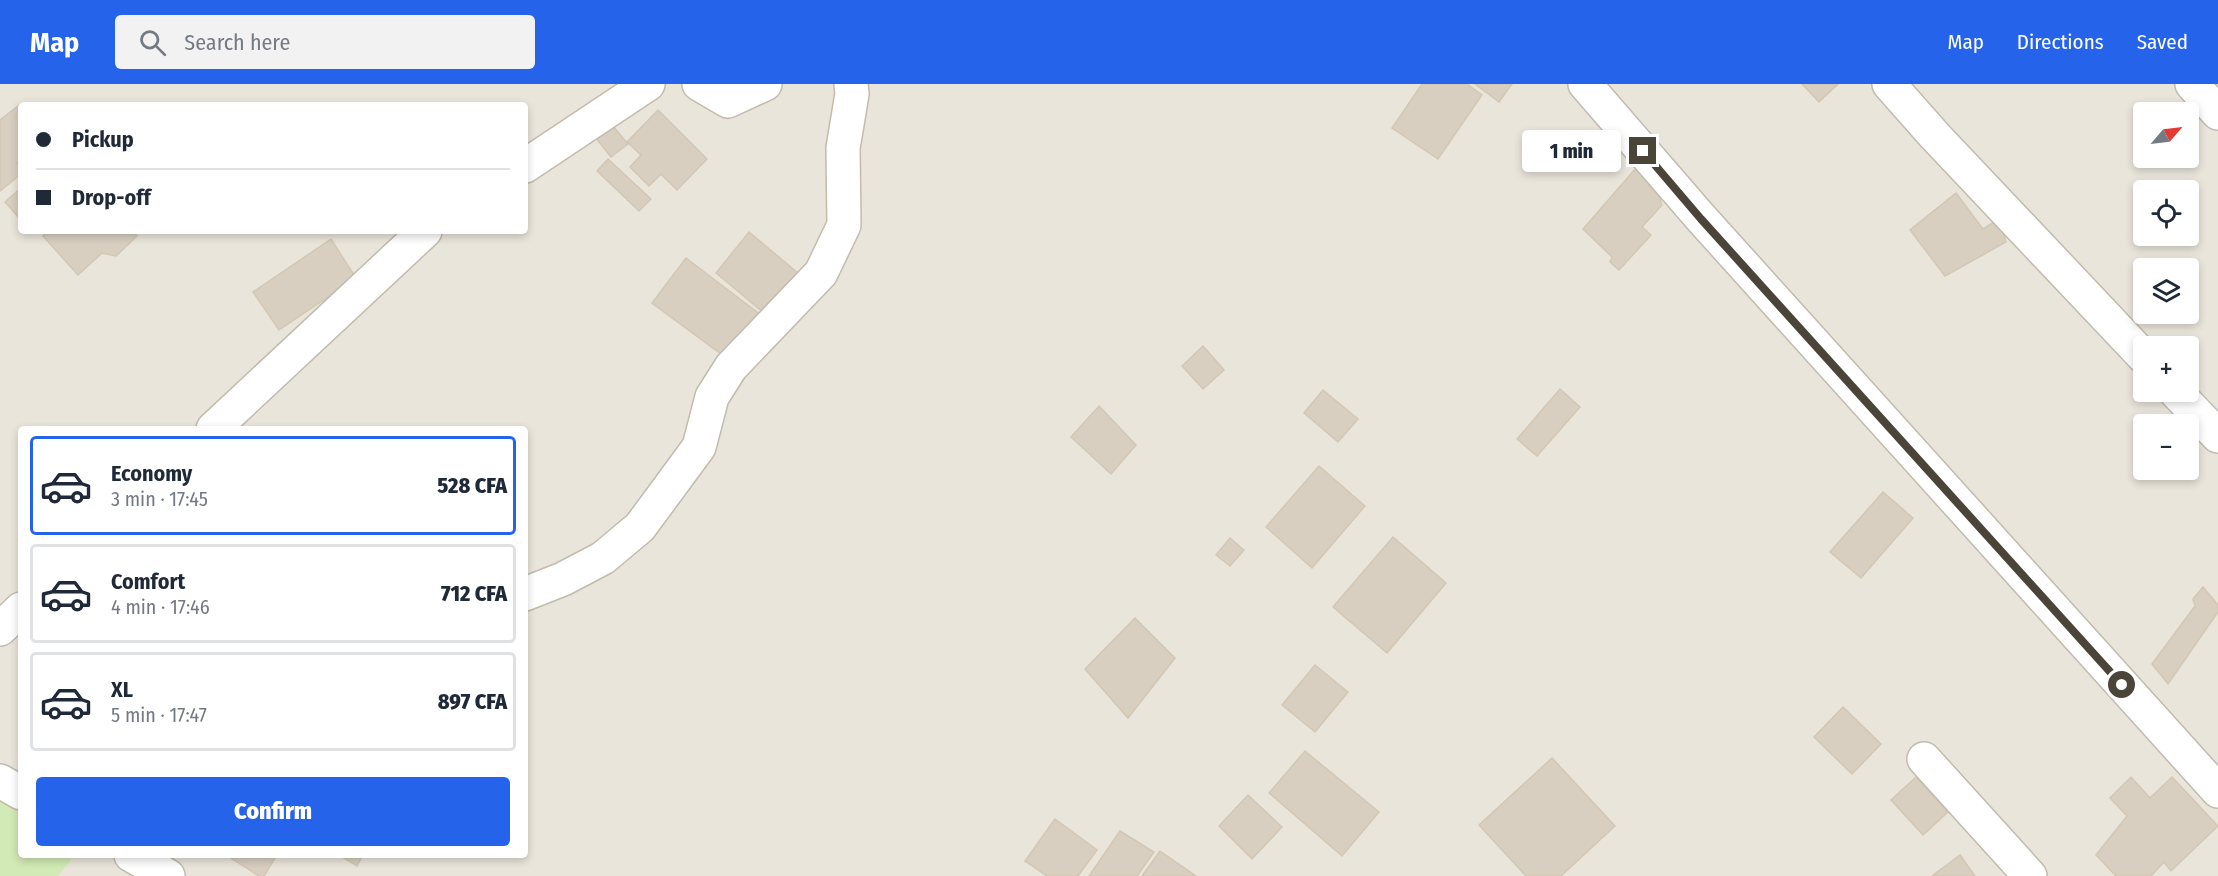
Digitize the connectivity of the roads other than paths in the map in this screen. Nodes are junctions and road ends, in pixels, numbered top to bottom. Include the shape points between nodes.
1 (648, 84) edge
2 (699, 84) edge
3 (765, 84) edge
4 (851, 84) edge
5 (1585, 84) edge
6 (1889, 84) edge
7 (2192, 84) edge
8 (2218, 113) edge
9 (528, 164) edge
10 (421, 234) edge
11 (2133, 345) edge
12 (2186, 402) edge
13 (216, 426) edge
14 (2218, 436) edge
15 (528, 593) edge
16 (18, 612) edge
17 (0, 629) edge
18 (1924, 759) dead end
19 (0, 781) edge
20 (18, 791) edge
21 (2218, 791) edge
22 (136, 858) edge
23 (168, 876) edge
24 (2030, 876) edge

1 - 9 street
2 - 3 street via 728,101
4 - 15 street via 843,148 844,225 821,273 731,367 712,397 699,447 640,527 603,558
5 - 21 street via 1701,219
6 - 11 street
7 - 8 street
10 - 13 street
12 - 14 street
16 - 17 street
18 - 24 street
19 - 20 street
22 - 23 street

